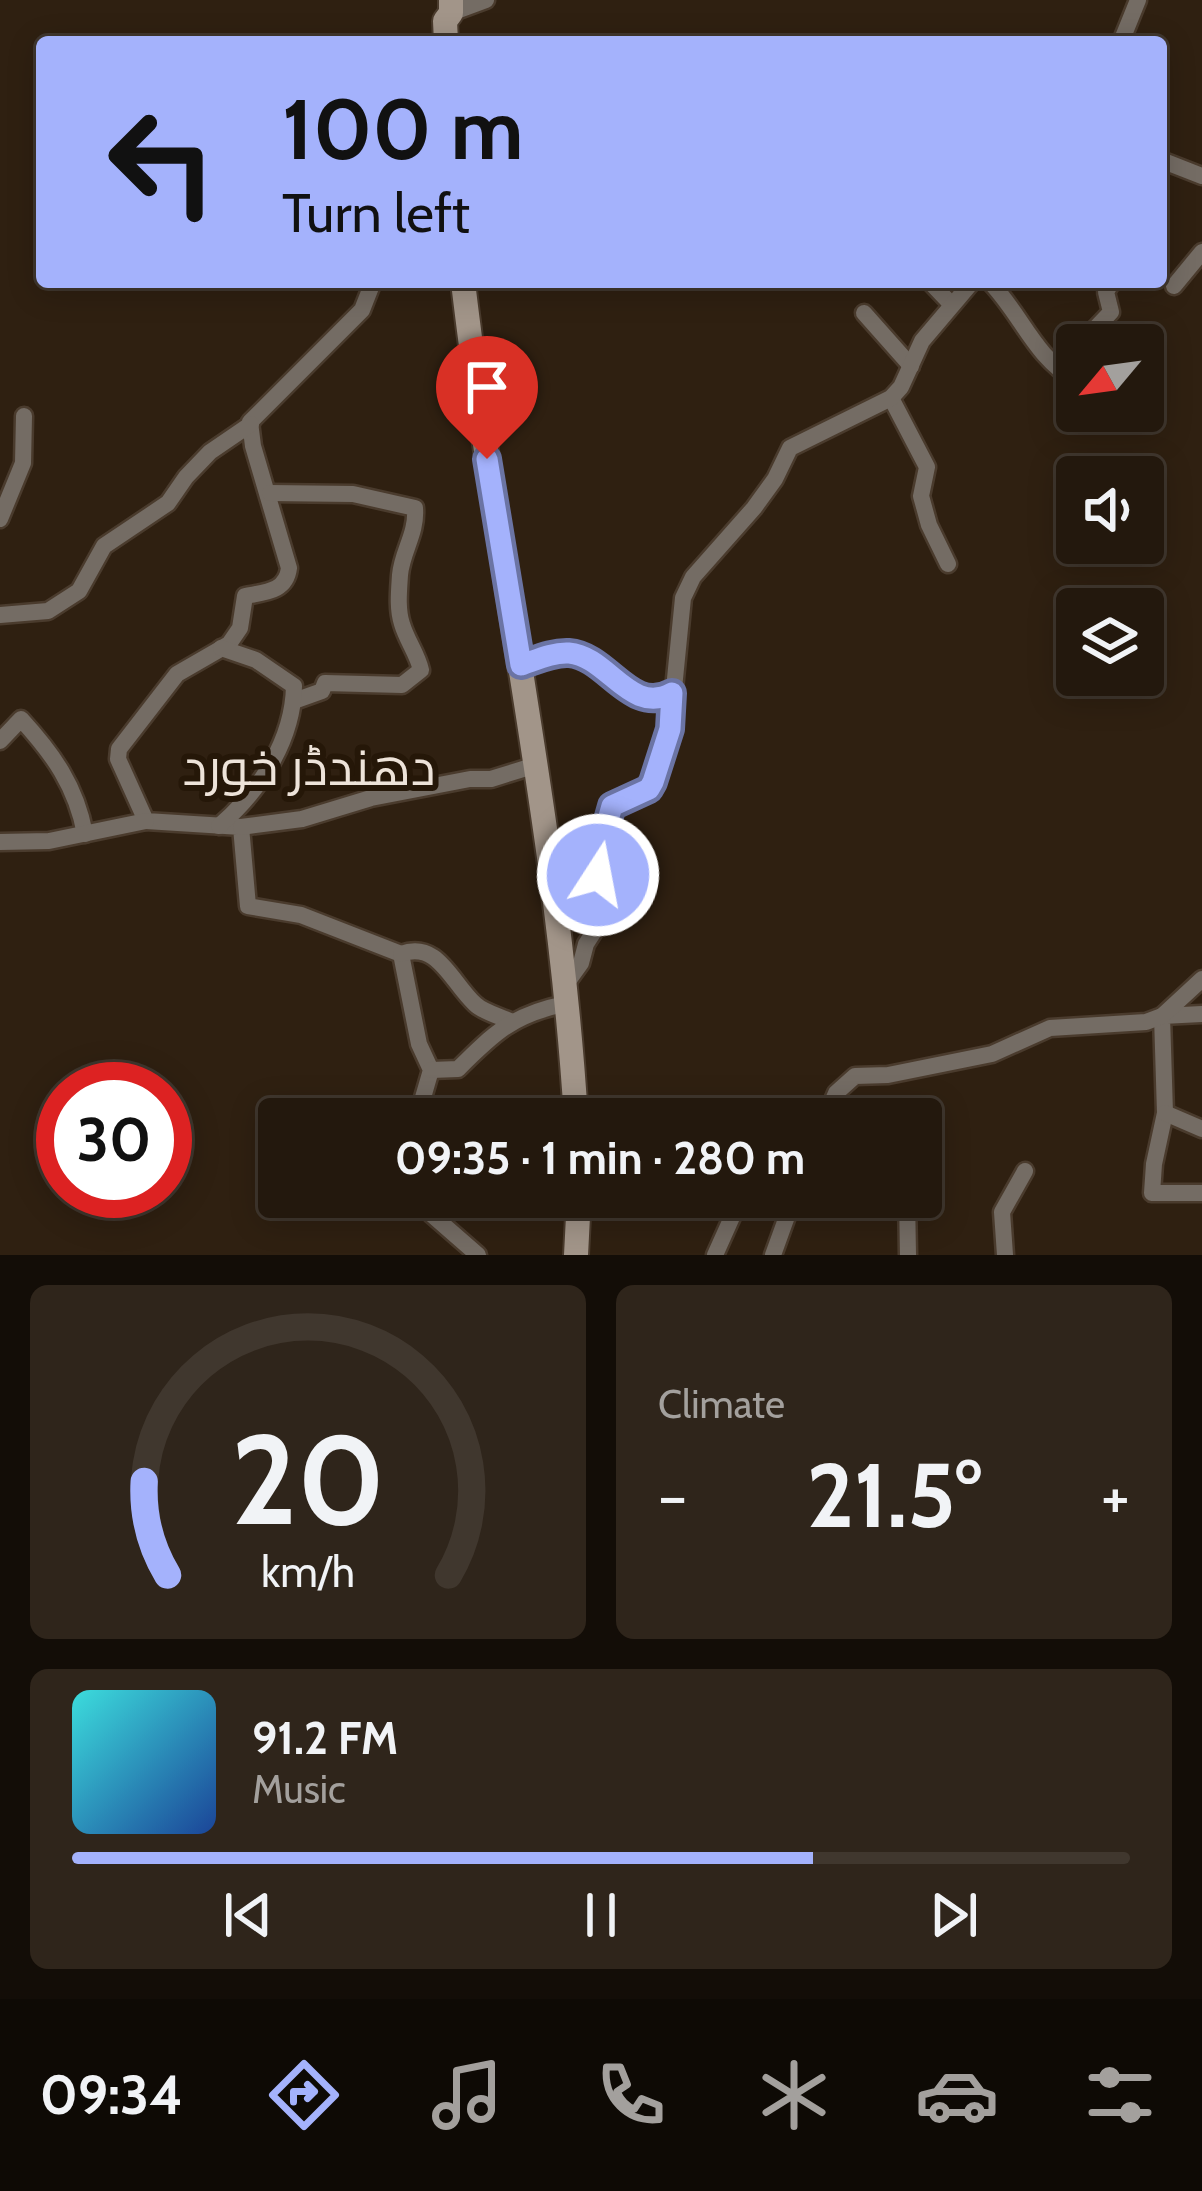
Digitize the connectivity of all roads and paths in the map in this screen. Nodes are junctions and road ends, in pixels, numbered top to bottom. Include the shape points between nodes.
1 (486, 0) edge
2 (1138, 0) edge
3 (444, 25) edge
4 (1123, 36) edge
5 (1167, 162) edge
6 (1202, 176) edge
7 (1202, 252) edge
8 (1174, 286) dead end
9 (371, 288) edge
10 (464, 288) edge
11 (936, 288) edge
12 (967, 288) edge
13 (996, 288) edge
14 (1108, 288) edge
15 (952, 305) junction
16 (864, 313) dead end
17 (1100, 324) edge
18 (911, 365) junction
19 (1056, 366) edge
20 (891, 398) junction
21 (24, 416) dead end
22 (251, 424) junction
23 (270, 493) junction
24 (0, 519) edge
25 (948, 564) dead end
26 (0, 615) edge
27 (221, 648) junction
28 (521, 665) junction
29 (672, 693) junction
30 (294, 701) junction
31 (0, 741) edge
32 (536, 765) junction
33 (146, 821) junction
34 (219, 826) junction
35 (241, 827) junction
36 (85, 834) junction
37 (0, 842) edge
38 (401, 954) junction
39 (1202, 980) edge
40 (564, 996) junction
41 (1202, 1014) edge
42 (1162, 1016) junction
43 (510, 1021) junction
44 (431, 1070) junction
45 (423, 1098) edge
46 (574, 1098) edge
47 (834, 1098) edge
48 (1165, 1113) junction
49 (1202, 1129) edge
50 (1025, 1171) dead end
51 (1202, 1193) edge
52 (436, 1218) edge
53 (578, 1218) edge
54 (732, 1218) edge
55 (786, 1218) edge
56 (908, 1218) edge
57 (478, 1255) edge
58 (576, 1255) edge
59 (716, 1255) edge
60 (773, 1255) edge
61 (908, 1255) edge
62 (1005, 1255) edge

1 - 3 street
2 - 4 street
5 - 6 street
7 - 8 street
9 - 22 street via 362,310
10 - 28 main road
11 - 15 street
12 - 15 street
13 - 19 street
14 - 17 street via 1111,312
15 - 18 street
16 - 18 street
18 - 20 street
20 - 25 street via 927,467 921,496
20 - 29 street via 790,448 754,508 693,577 683,598
21 - 24 street via 23,463
22 - 23 street
22 - 26 street via 211,452 168,502 104,547 79,591 48,610
23 - 27 street via 288,579 244,596 240,628
23 - 30 street via 353,494 415,508 399,606 421,670 402,685 325,683
27 - 30 street via 280,674 294,686
27 - 33 street via 177,674 119,749
28 - 29 street via 569,653 651,700
28 - 32 main road
29 - 40 street via 653,782 612,806 596,862 606,913
30 - 34 street via 280,747
31 - 36 street via 21,719 63,768
32 - 35 street
32 - 40 main road
33 - 34 street
33 - 36 street
34 - 35 street
35 - 38 street via 248,906 301,915
36 - 37 street
38 - 43 street via 432,953 476,1006
38 - 44 street
39 - 42 street
40 - 43 street
40 - 46 main road
41 - 42 street
42 - 47 street via 1050,1028 992,1054 855,1076
42 - 48 street
43 - 44 street via 458,1069
44 - 45 street
48 - 49 street
48 - 51 street via 1152,1193
50 - 62 street via 1003,1212
52 - 57 street
53 - 58 main road
54 - 59 street
55 - 60 street
56 - 61 street

